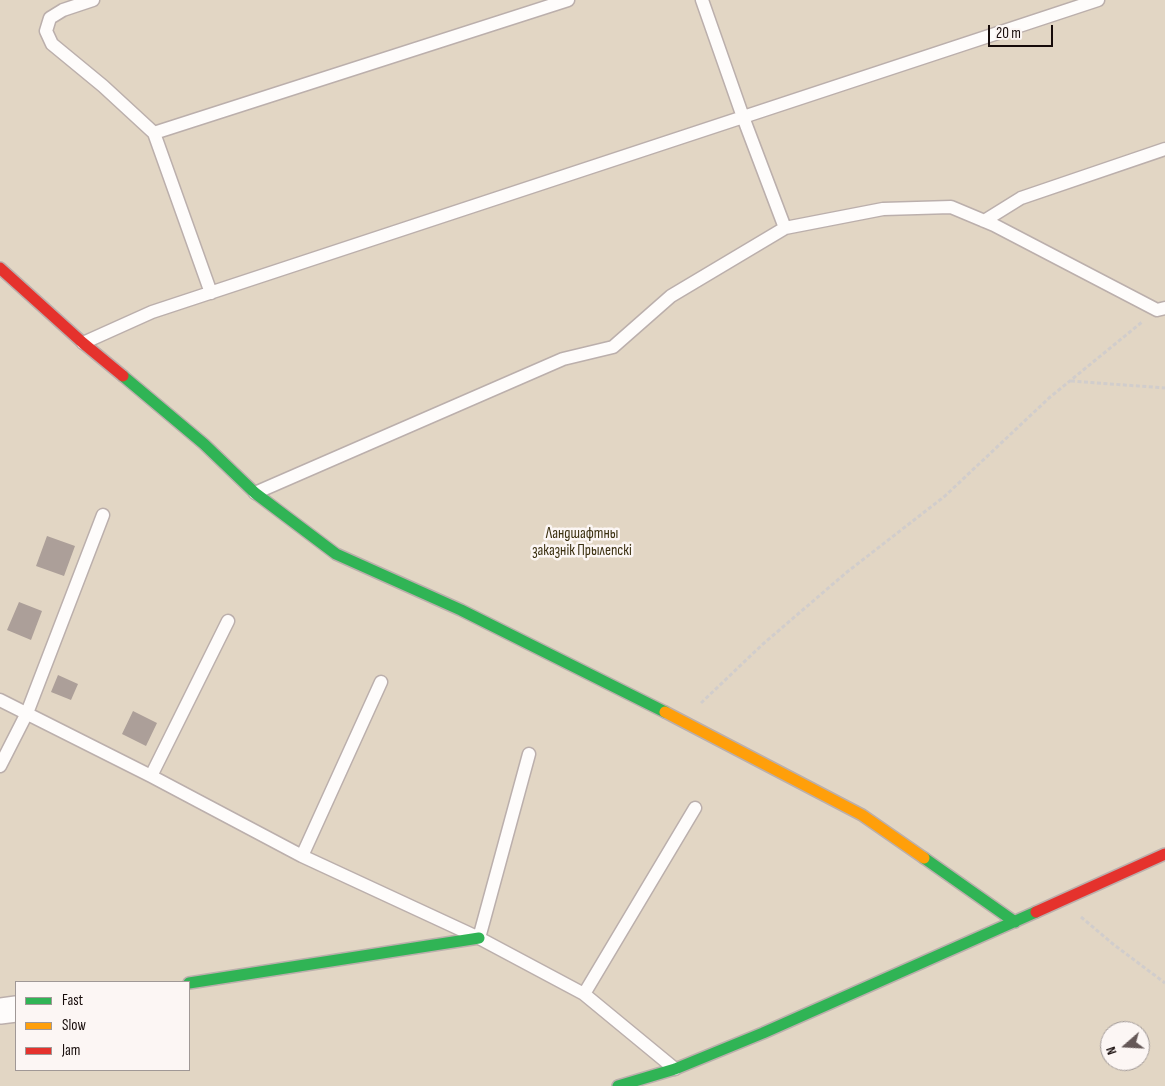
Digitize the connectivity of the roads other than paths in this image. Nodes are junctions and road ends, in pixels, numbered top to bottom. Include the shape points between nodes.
1 (93, 0) edge
2 (568, 0) edge
3 (702, 0) edge
4 (1098, 0) edge
5 (743, 117) junction
6 (154, 133) junction
7 (1165, 149) edge
8 (984, 221) junction
9 (785, 228) junction
10 (0, 268) edge
11 (211, 293) junction
12 (1161, 309) edge
13 (83, 343) junction
14 (254, 493) junction
15 (103, 515) dead end
16 (228, 621) dead end
17 (381, 682) dead end
18 (0, 700) edge
19 (27, 713) junction
20 (529, 754) dead end
21 (0, 766) edge
22 (151, 776) junction
23 (695, 808) dead end
24 (1165, 854) edge
25 (302, 856) junction
26 (1015, 922) junction
27 (479, 938) junction
28 (190, 982) edge
29 (584, 994) junction
30 (15, 1009) edge
31 (0, 1011) edge
32 (674, 1068) junction
33 (618, 1086) edge

1 - 6 lane via 50,18 46,31 52,44
2 - 6 lane
3 - 5 lane
4 - 5 lane
5 - 9 lane
5 - 11 lane
6 - 11 lane
7 - 8 lane via 1021,198
8 - 9 lane via 951,207 883,209
8 - 12 lane
9 - 14 lane via 671,296 613,347 563,359
10 - 13 street
11 - 13 lane via 152,312
13 - 14 street via 204,444
14 - 26 street via 336,554 461,610 862,815
15 - 19 lane
16 - 22 lane
17 - 25 lane
18 - 19 lane
19 - 21 lane
19 - 22 lane
20 - 27 lane
22 - 25 lane
23 - 29 lane
24 - 26 street
25 - 27 lane
26 - 32 street via 763,1033
27 - 28 street
27 - 29 lane
29 - 32 lane
30 - 31 street
32 - 33 street

